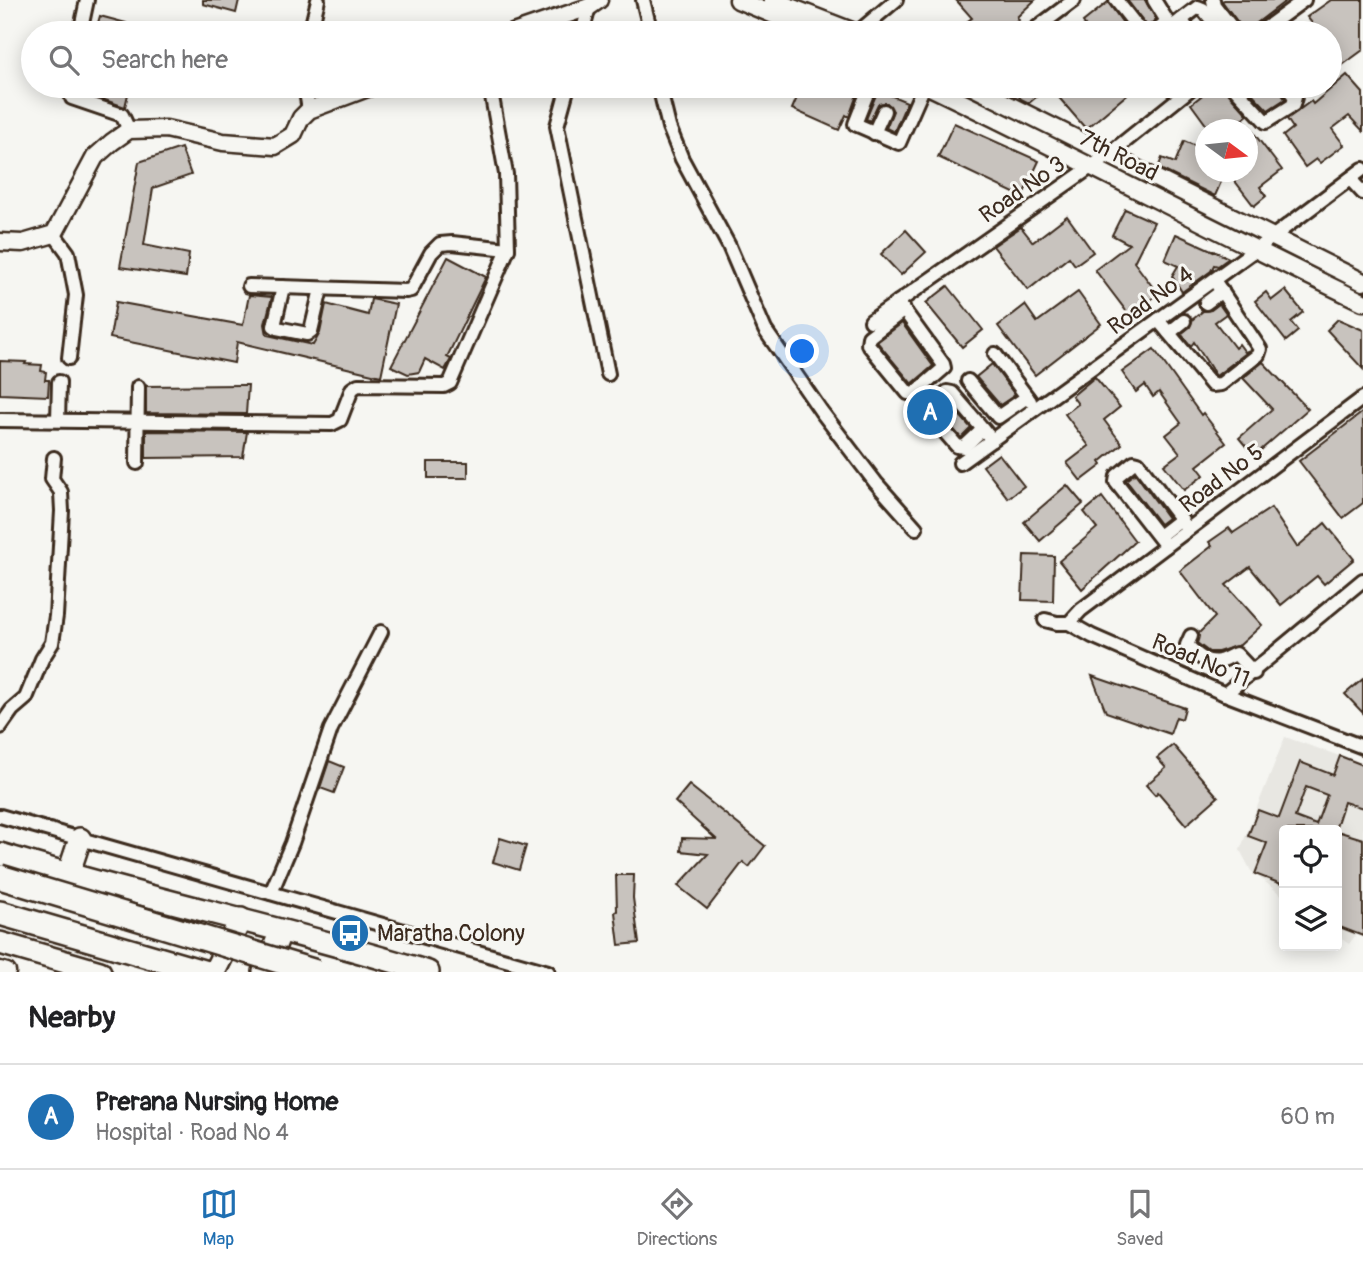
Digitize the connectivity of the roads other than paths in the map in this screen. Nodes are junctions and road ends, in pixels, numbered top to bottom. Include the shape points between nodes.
1 (87, 0) edge
2 (318, 0) edge
3 (643, 0) edge
4 (738, 0) edge
5 (772, 0) edge
6 (895, 0) edge
7 (1074, 0) edge
8 (1116, 0) edge
9 (1154, 0) edge
10 (1213, 0) edge
11 (1297, 1) edge
12 (594, 3) edge
13 (1181, 20) edge
14 (83, 21) edge
15 (313, 21) edge
16 (545, 21) edge
17 (587, 21) edge
18 (648, 21) edge
19 (788, 21) edge
20 (826, 21) edge
21 (871, 21) edge
22 (1046, 21) edge
23 (1133, 21) edge
24 (1167, 21) edge
25 (1212, 21) edge
26 (1227, 21) edge
27 (1266, 21) edge
28 (1273, 21) edge
29 (75, 98) edge
30 (307, 98) edge
31 (341, 98) edge
32 (492, 98) edge
33 (565, 98) edge
34 (662, 98) edge
35 (865, 98) edge
36 (921, 98) edge
37 (969, 98) edge
38 (995, 98) edge
39 (1179, 98) edge
40 (1243, 98) edge
41 (1294, 98) edge
42 (309, 110) junction
43 (884, 111) dead end
44 (129, 131) junction
45 (874, 133) junction
46 (1108, 155) junction
47 (1093, 166) junction
48 (1363, 169) edge
49 (1350, 179) junction
50 (1363, 193) edge
51 (54, 234) junction
52 (1273, 236) junction
53 (0, 242) edge
54 (508, 249) junction
55 (1255, 250) junction
56 (1214, 280) junction
57 (1363, 282) edge
58 (249, 286) dead end
59 (283, 287) junction
60 (321, 289) junction
61 (1222, 291) junction
62 (1363, 302) edge
63 (1206, 303) dead end
64 (901, 306) junction
65 (1158, 320) junction
66 (871, 321) dead end
67 (1184, 321) dead end
68 (1169, 333) junction
69 (995, 354) dead end
70 (69, 358) dead end
71 (608, 374) dead end
72 (968, 381) dead end
73 (60, 382) dead end
74 (138, 387) dead end
75 (1027, 397) junction
76 (1363, 398) edge
77 (1035, 408) junction
78 (0, 420) edge
79 (58, 420) junction
80 (138, 421) junction
81 (987, 435) junction
82 (54, 458) dead end
83 (137, 463) dead end
84 (960, 463) dead end
85 (1185, 524) junction
86 (916, 528) dead end
87 (1162, 541) junction
88 (1363, 580) edge
89 (1045, 620) dead end
90 (1069, 623) junction
91 (382, 632) dead end
92 (1191, 636) dead end
93 (1254, 673) junction
94 (1226, 694) junction
95 (0, 727) edge
96 (1363, 747) edge
97 (0, 816) edge
98 (80, 839) junction
99 (0, 854) edge
100 (68, 875) junction
101 (0, 877) edge
102 (271, 893) junction
103 (0, 913) edge
104 (241, 919) junction
105 (281, 930) junction
106 (0, 943) edge
107 (0, 970) edge
108 (7, 972) edge
109 (100, 972) edge
110 (203, 972) edge
111 (214, 972) edge
112 (264, 972) edge
113 (316, 972) edge
114 (428, 972) edge
115 (548, 972) edge

1 - 14 street
2 - 15 street
3 - 18 street
4 - 19 street
5 - 20 street
6 - 21 street
7 - 22 street
8 - 23 street
9 - 24 street
10 - 26 street
11 - 27 street
11 - 28 street
12 - 16 street
12 - 17 street
13 - 25 street via 1198,7
29 - 44 street via 122,115
30 - 42 street
31 - 42 street
32 - 54 street via 506,174
33 - 71 street via 557,125
34 - 86 street via 678,148 729,246 765,330 829,421
35 - 45 street via 855,124
36 - 45 street via 902,141 896,143
37 - 47 street, 7th Road
38 - 46 street
39 - 46 street, Road No 3
40 - 41 street via 1266,122 1293,105
42 - 44 street via 293,135 275,146 223,142 166,129
43 - 45 street
44 - 51 street via 95,158
46 - 47 street, Road No 3
46 - 52 street
47 - 55 street, 7th Road
47 - 64 street, Road No 3
48 - 49 street, Road No 4
49 - 50 street
49 - 52 street, Road No 4
51 - 53 street via 23,243
51 - 70 street via 68,253 76,295
52 - 55 street, Road No 4
52 - 57 street
54 - 60 street via 440,244 411,290 405,292
54 - 80 street via 450,383 444,386 358,385 352,388 340,420 332,424
55 - 56 street, Road No 4
55 - 62 street, 7th Road
56 - 61 street
56 - 65 street, Road No 4
58 - 59 street
59 - 60 street
59 - 60 street via 274,326 306,334 311,331
61 - 63 street
61 - 68 street via 1260,349 1258,355 1221,384 1212,385
64 - 64 street via 944,368 914,394 908,393 867,344
64 - 66 street, Road No 3
65 - 68 street
65 - 77 street, Road No 4
67 - 68 street
69 - 75 street
72 - 75 street via 998,417 1010,403
73 - 79 street
74 - 80 street
75 - 77 street
76 - 85 street, Road No 5
77 - 81 street, Road No 4
78 - 79 street
79 - 80 street
80 - 83 street
81 - 81 street via 951,393 929,410 957,446
81 - 84 street, Road No 4
82 - 95 street via 52,479 61,492 62,512 52,643 26,698
85 - 87 street, Road No 5
85 - 87 street via 1134,462 1116,482
87 - 90 street, Road No 5
88 - 93 street
89 - 90 street
90 - 94 street, Road No 11
91 - 102 street via 331,729
92 - 93 street via 1187,645 1200,658 1222,661 1236,654
93 - 94 street
94 - 96 street, Road No 11
97 - 98 street
98 - 100 highway
98 - 102 street
99 - 100 highway
100 - 104 highway
101 - 113 highway, bridge
102 - 115 street
103 - 110 highway
104 - 105 highway
104 - 111 highway
105 - 112 highway
105 - 114 highway
106 - 109 highway
107 - 108 street

